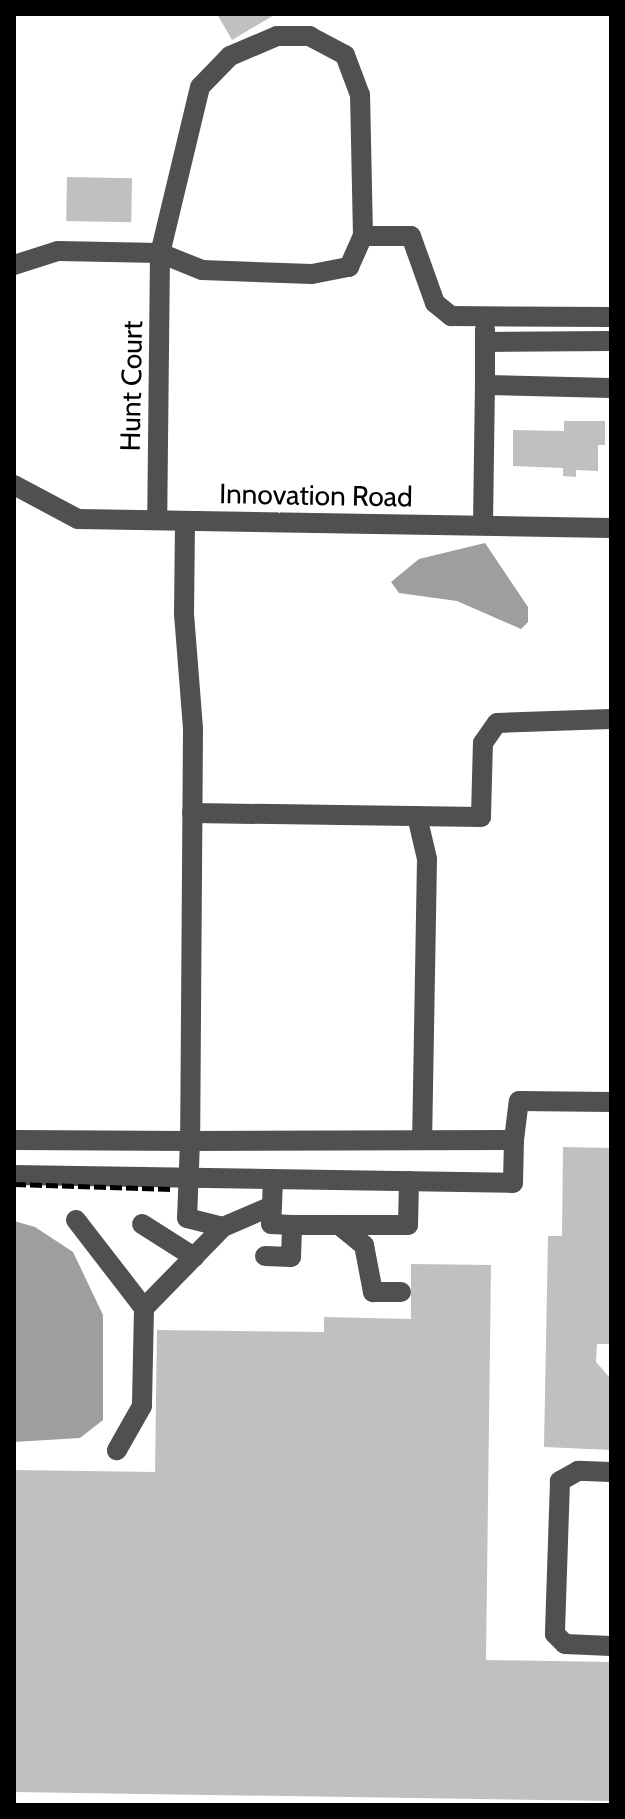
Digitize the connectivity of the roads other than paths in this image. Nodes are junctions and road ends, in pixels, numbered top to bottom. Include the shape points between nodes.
1 (363, 236) junction
2 (160, 253) junction
3 (14, 265) edge
4 (486, 317) junction
5 (611, 317) edge
6 (611, 341) edge
7 (485, 342) junction
8 (485, 385) junction
9 (611, 388) edge
10 (21, 487) edge
11 (157, 520) junction
12 (185, 521) junction
13 (483, 525) junction
14 (611, 528) edge
15 (611, 719) edge
16 (192, 813) junction
17 (417, 816) junction
18 (611, 1102) edge
19 (422, 1139) junction
20 (14, 1140) edge
21 (514, 1140) junction
22 (190, 1141) junction
23 (14, 1175) edge
24 (189, 1178) junction
25 (273, 1179) junction
26 (409, 1181) junction
27 (272, 1206) junction
28 (76, 1220) dead end
29 (142, 1224) dead end
30 (292, 1225) junction
31 (339, 1225) junction
32 (223, 1227) junction
33 (265, 1256) dead end
34 (194, 1257) junction
35 (401, 1292) dead end
36 (144, 1308) junction
37 (117, 1450) dead end
38 (611, 1472) edge
39 (611, 1646) edge

1 - 2 lane via 349,267 312,274 202,270
1 - 2 lane via 360,95 345,55 310,36 277,36 230,56 200,87
1 - 4 lane via 411,236 435,303 451,316
2 - 3 lane via 58,251
2 - 11 lane, Hunt Court
4 - 5 lane
4 - 7 lane
6 - 7 lane
7 - 8 lane
8 - 9 lane
8 - 13 lane
10 - 11 lane, Innovation Road via 78,519
11 - 12 lane, Innovation Road
12 - 13 lane, Innovation Road
12 - 16 lane
13 - 14 lane, Innovation Road
15 - 17 lane via 499,722 483,743 481,817
16 - 17 lane
16 - 22 lane
17 - 19 lane via 427,859
18 - 21 lane via 519,1101
19 - 21 lane
19 - 22 lane
20 - 22 lane
21 - 26 lane via 513,1183
22 - 24 lane
23 - 24 lane
24 - 25 lane
24 - 32 lane via 187,1218
25 - 26 lane
25 - 27 lane
26 - 31 lane via 408,1225
27 - 30 lane via 271,1224
27 - 32 lane
28 - 36 lane
29 - 34 lane
30 - 31 lane
30 - 33 lane via 291,1257
31 - 35 lane via 364,1245 373,1292
32 - 34 lane
34 - 36 lane
36 - 37 lane via 142,1406
38 - 39 lane via 578,1471 560,1481 555,1634 565,1644

